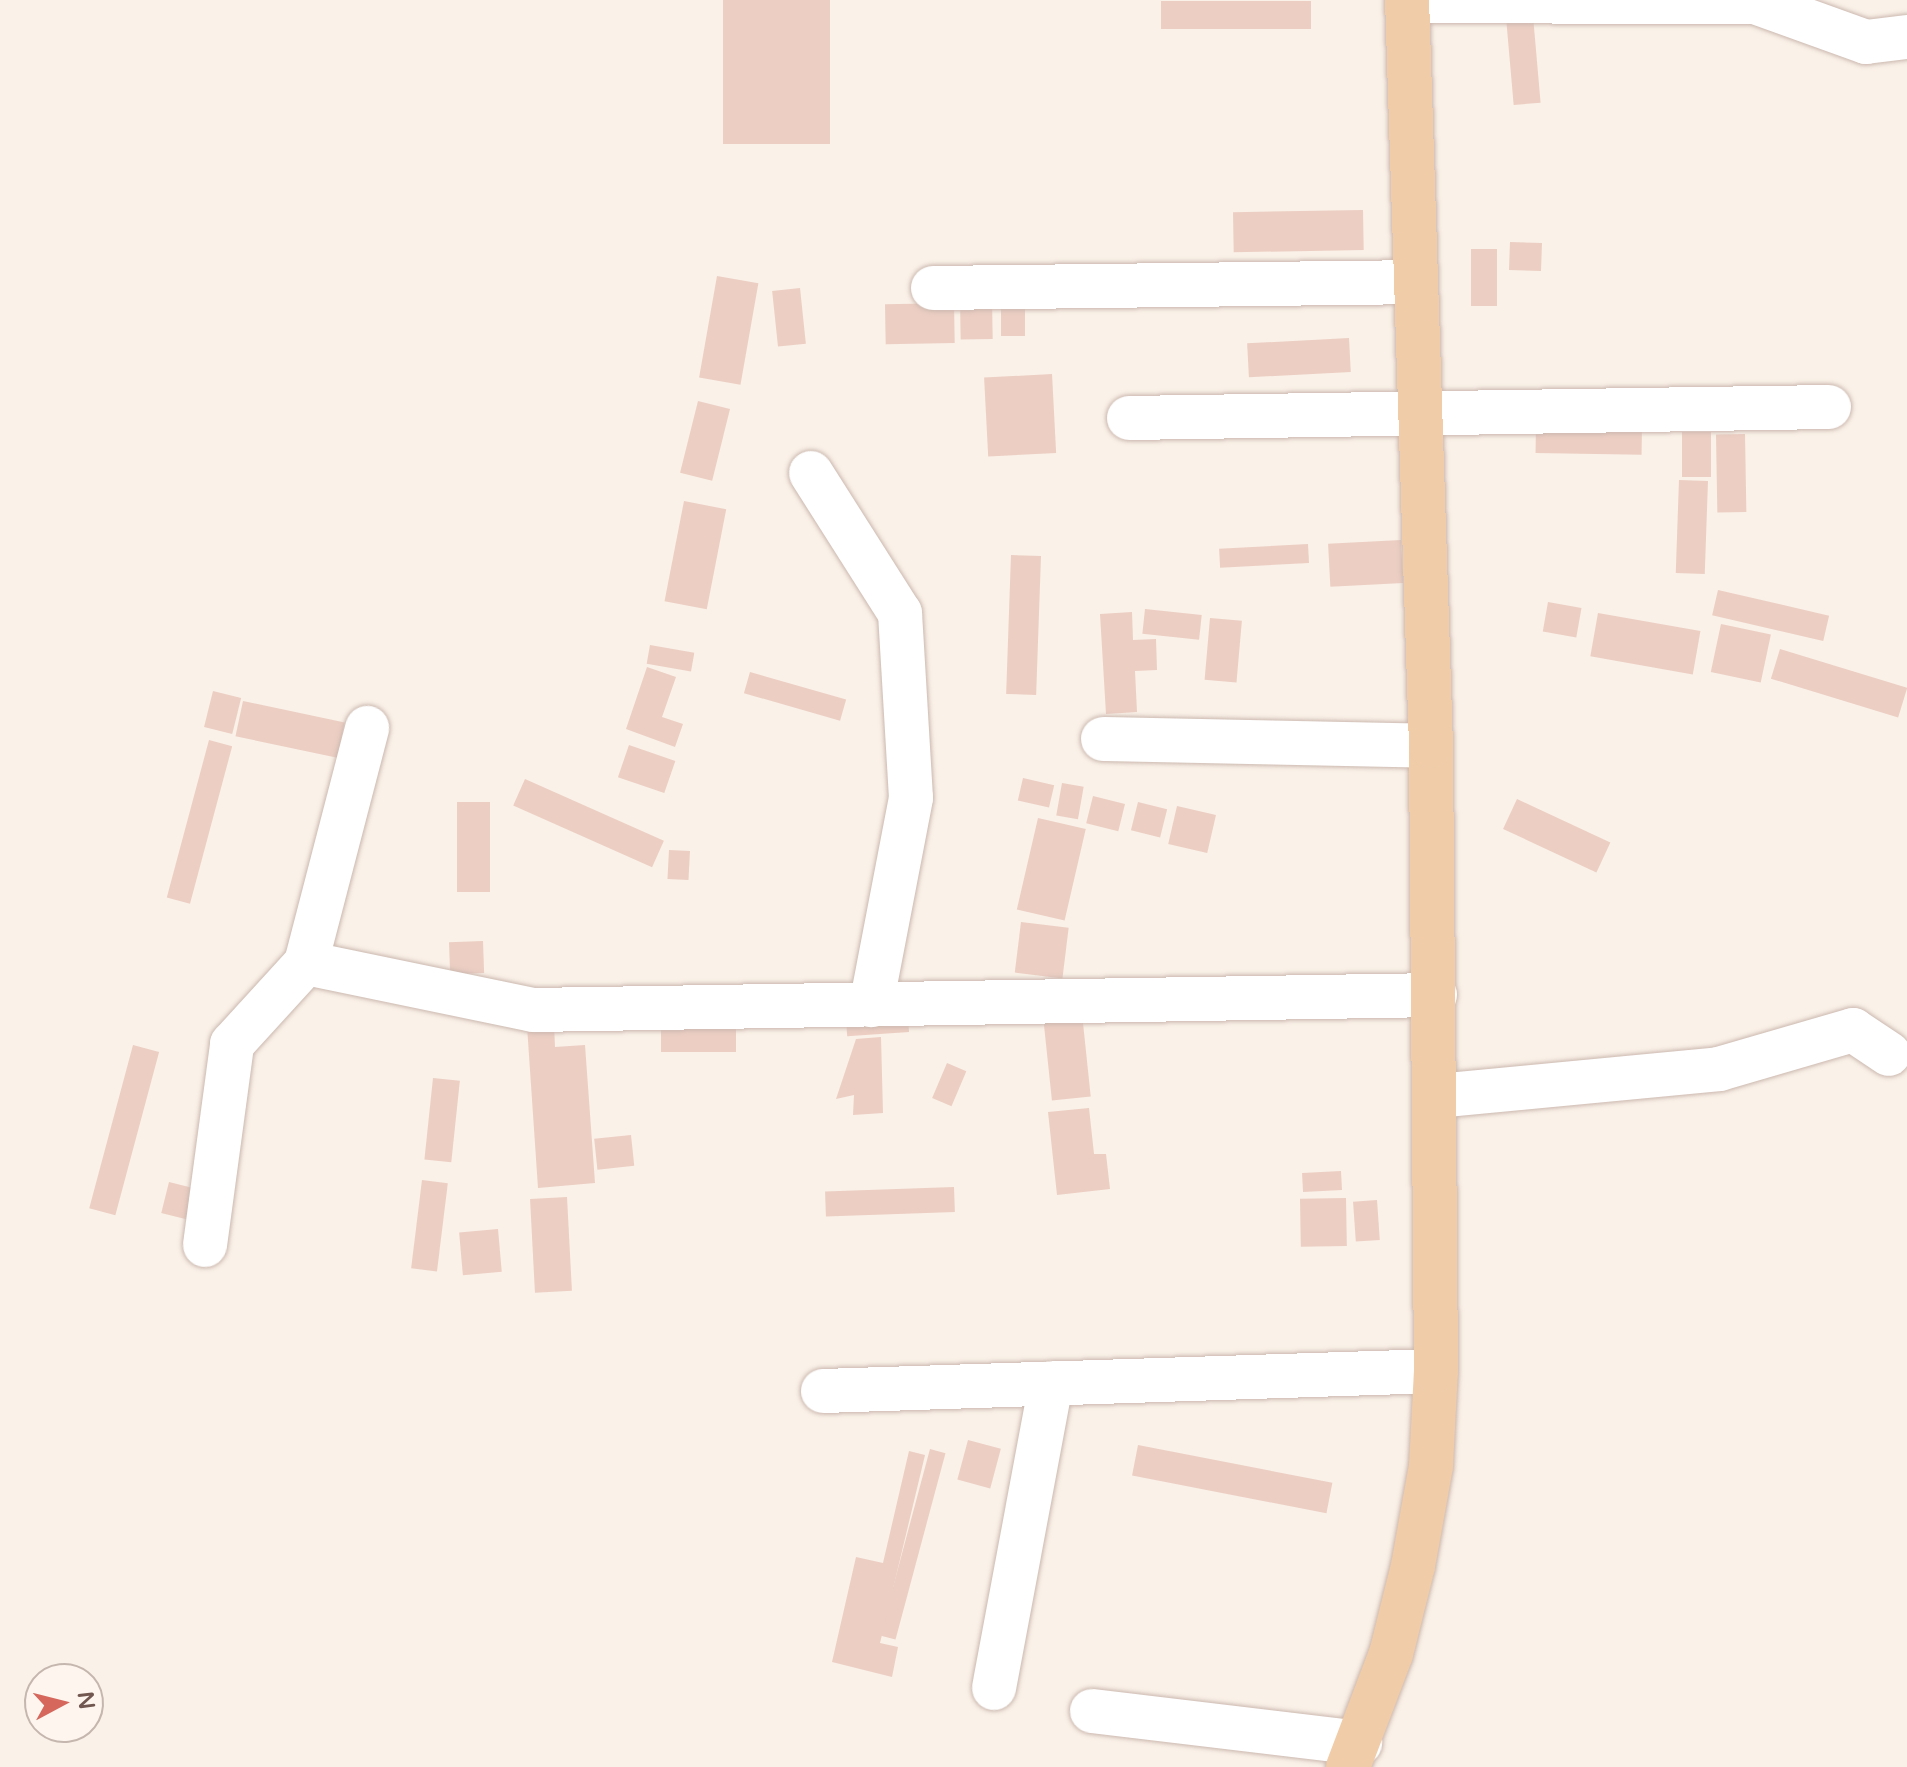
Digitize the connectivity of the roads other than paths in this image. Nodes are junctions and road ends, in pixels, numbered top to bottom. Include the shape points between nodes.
1 (1407, 0) edge
2 (1907, 37) edge
3 (1416, 282) junction
4 (933, 288) dead end
5 (1829, 407) dead end
6 (1421, 412) junction
7 (1129, 418) dead end
8 (811, 473) dead end
9 (367, 728) dead end
10 (1103, 739) dead end
11 (1431, 746) junction
12 (306, 963) junction
13 (1435, 995) junction
14 (871, 1005) junction
15 (1889, 1054) dead end
16 (1436, 1096) junction
17 (205, 1245) dead end
18 (1436, 1371) junction
19 (1051, 1383) junction
20 (823, 1391) dead end
21 (994, 1688) dead end
22 (1092, 1711) dead end
23 (1354, 1755) edge

1 - 2 street via 1755,2 1866,42
1 - 3 main road
3 - 4 street
3 - 6 main road
5 - 6 street
6 - 7 street
6 - 11 main road
8 - 14 street via 900,613 911,798
9 - 12 street
10 - 11 street
11 - 13 main road
12 - 14 street via 533,1010
12 - 17 street via 232,1044
13 - 14 street
13 - 16 main road
15 - 16 street via 1853,1030 1719,1069
16 - 18 main road
18 - 19 street
18 - 23 main road via 1431,1466 1413,1566
19 - 20 street
19 - 21 street
22 - 23 street

